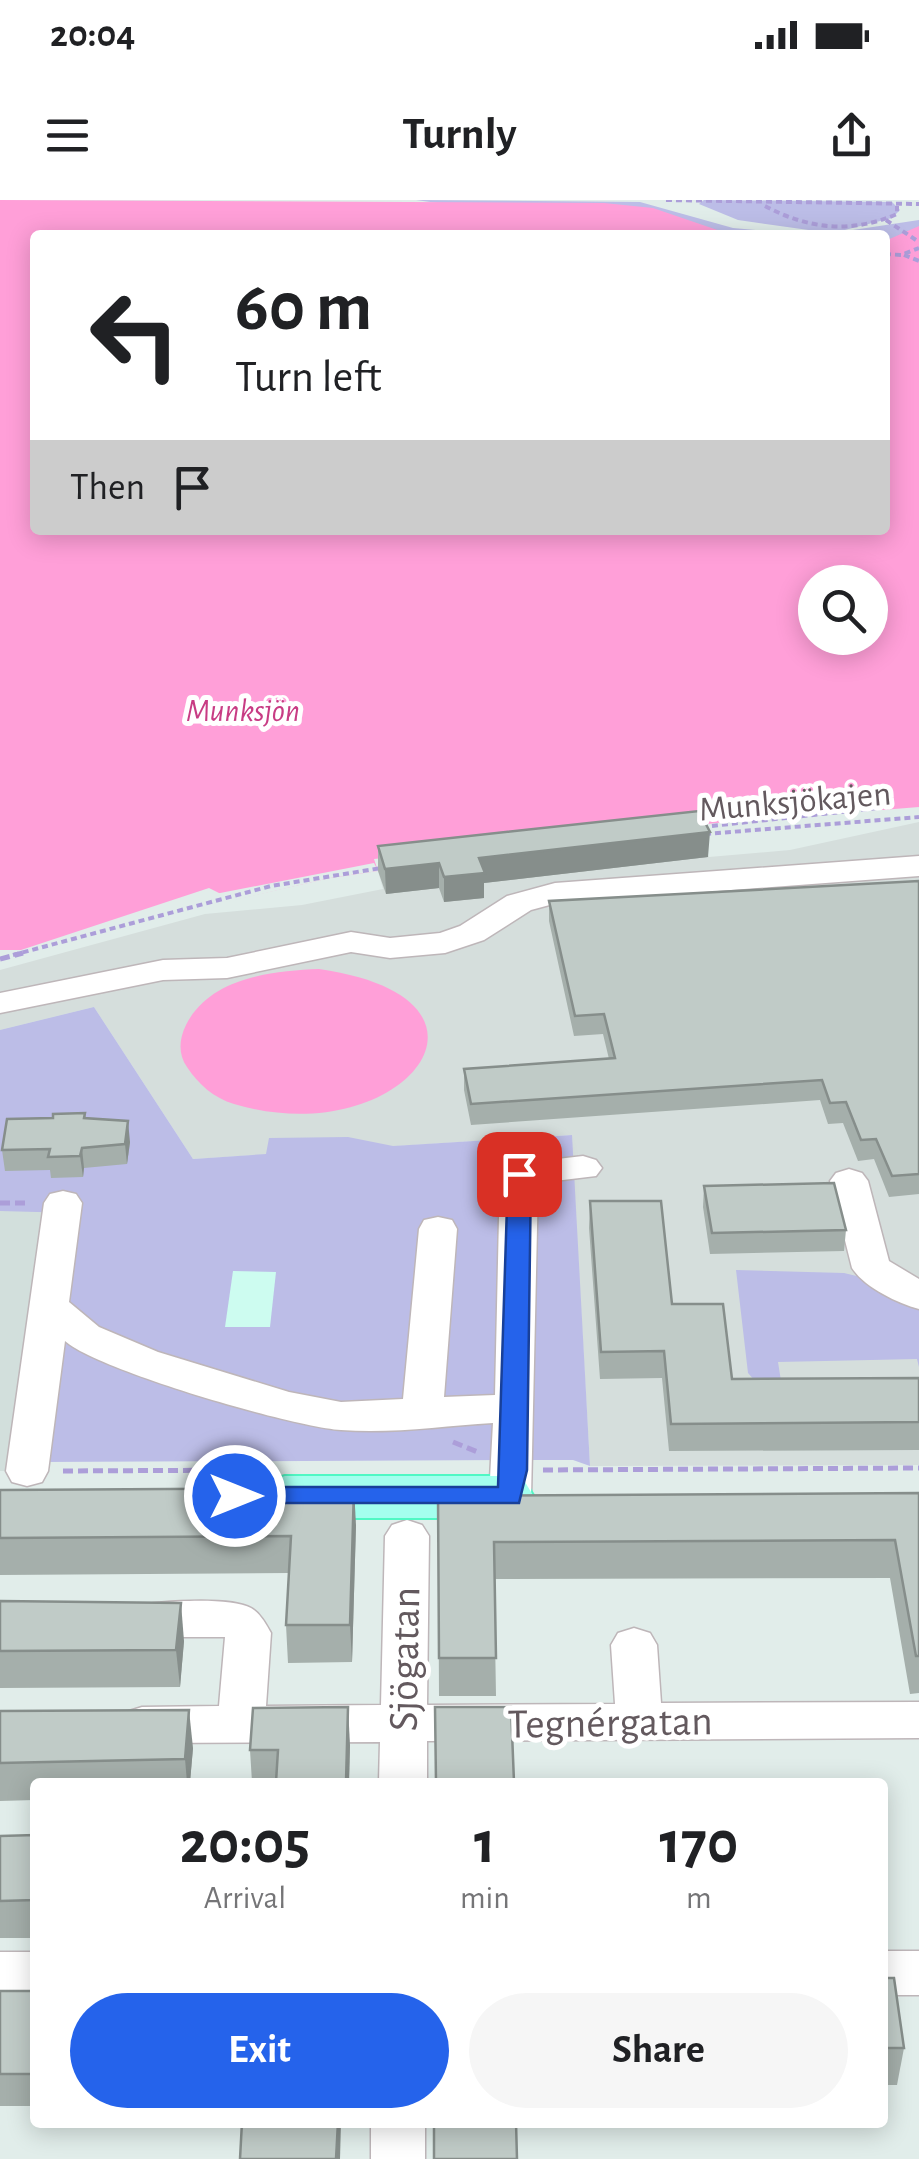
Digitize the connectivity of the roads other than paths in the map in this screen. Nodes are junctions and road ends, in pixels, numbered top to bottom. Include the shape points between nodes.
1 (919, 866) edge
2 (0, 1003) edge
3 (583, 1168) dead end
4 (849, 1181) dead end
5 (63, 1203) dead end
6 (438, 1229) dead end
7 (919, 1296) edge
8 (49, 1306) junction
9 (515, 1408) junction
10 (422, 1414) junction
11 (14, 1484) edge
12 (530, 1488) joint
13 (78, 1496) edge
14 (235, 1496) edge
15 (407, 1536) dead end
16 (145, 1620) edge
17 (634, 1645) dead end
18 (919, 1720) edge
19 (640, 1722) junction
20 (93, 1724) edge
21 (241, 1724) junction
22 (404, 1724) junction
23 (402, 1778) edge
24 (888, 1973) edge
25 (919, 1973) edge
26 (0, 1974) edge
27 (30, 1974) edge
28 (398, 2128) edge
29 (398, 2159) edge

1 - 2 street via 556,893 519,903 445,943 390,948 351,942
3 - 9 street via 519,1174
4 - 7 street via 872,1268
5 - 8 street
6 - 10 street
8 - 10 street via 85,1337 231,1390 341,1416
8 - 11 street
9 - 10 street
9 - 12 street
11 - 13 main road
12 - 14 main road
15 - 22 street, Sjögatan
16 - 21 street via 244,1625
17 - 19 street
18 - 19 street, Tegnérgatan
19 - 22 street, Tegnérgatan
20 - 21 street, Tegnérgatan
21 - 22 street, Tegnérgatan
22 - 23 street, Sjögatan
24 - 25 street
26 - 27 street
28 - 29 street

